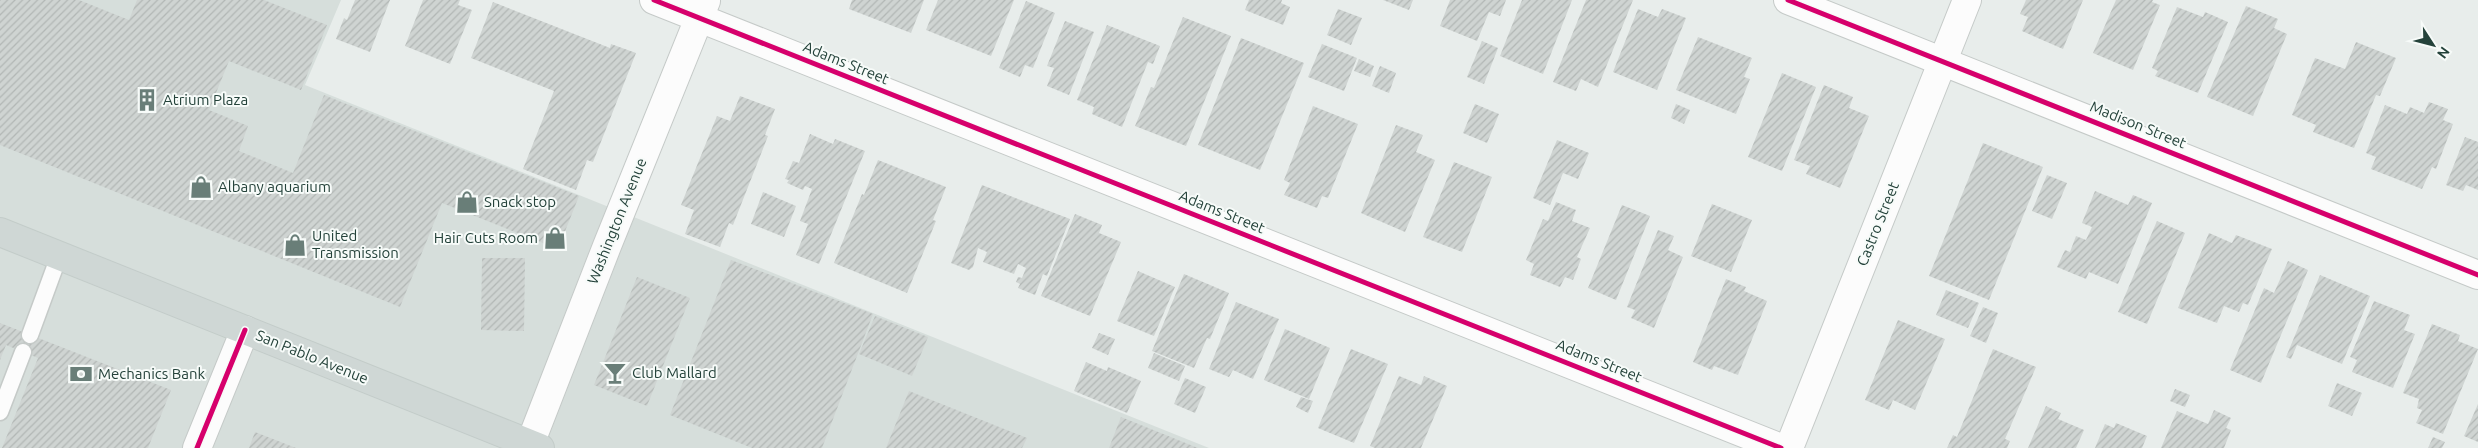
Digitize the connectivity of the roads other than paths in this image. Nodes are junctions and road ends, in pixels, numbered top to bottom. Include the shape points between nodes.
1 (654, 0) edge
2 (1788, 0) edge
3 (1967, 0) edge
4 (703, 9) edge
5 (1942, 60) junction
6 (0, 232) edge
7 (59, 256) junction
8 (2478, 275) edge
9 (245, 330) junction
10 (30, 335) dead end
11 (23, 352) dead end
12 (0, 412) edge
13 (535, 446) edge
14 (197, 448) edge
15 (1781, 448) edge
16 (1789, 448) edge

1 - 4 street, Adams Street
2 - 5 street, Madison Street
3 - 5 street, Castro Street
4 - 13 street, Washington Avenue via 607,246
4 - 15 street, Adams Street
5 - 8 street, Madison Street
5 - 16 street, Castro Street
6 - 7 main road, San Pablo Avenue
7 - 9 main road, San Pablo Avenue
7 - 10 lane
9 - 13 main road, San Pablo Avenue
9 - 14 street
11 - 12 lane

